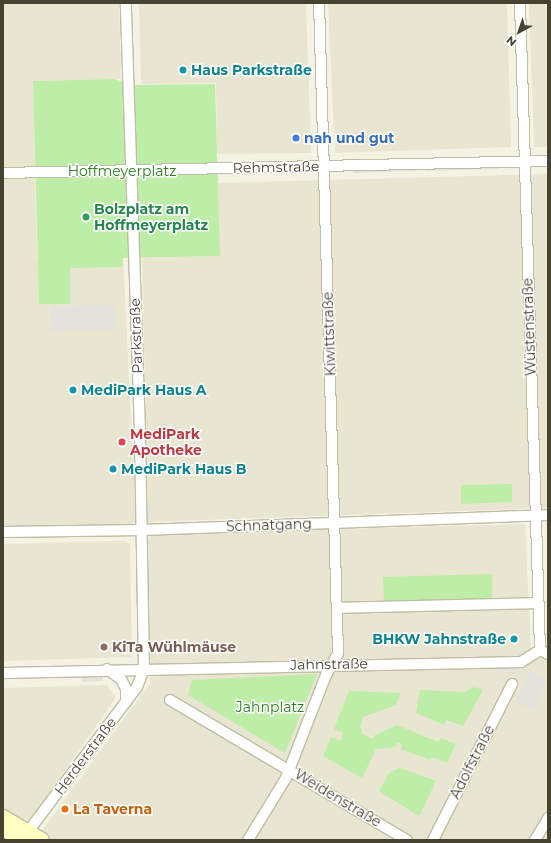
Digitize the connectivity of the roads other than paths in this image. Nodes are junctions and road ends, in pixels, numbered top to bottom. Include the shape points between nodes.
1 (126, 3) edge
2 (319, 3) edge
3 (520, 3) edge
4 (525, 161) junction
5 (548, 161) edge
6 (324, 166) junction
7 (130, 170) junction
8 (3, 173) edge
9 (548, 515) edge
10 (534, 516) junction
11 (334, 522) junction
12 (142, 530) junction
13 (3, 532) edge
14 (537, 603) junction
15 (337, 608) junction
16 (544, 652) edge
17 (333, 664) junction
18 (107, 669) junction
19 (144, 669) junction
20 (3, 673) edge
21 (512, 684) dead end
22 (170, 700) dead end
23 (126, 702) junction
24 (289, 769) junction
25 (3, 817) edge
26 (548, 818) edge
27 (3, 829) edge
28 (23, 838) edge
29 (42, 840) edge
30 (248, 840) edge
31 (407, 840) edge
32 (433, 840) edge
33 (535, 840) edge

1 - 7 street, Parkstraße
2 - 6 street, Kiwittstraße
3 - 4 street, Wüstenstraße
4 - 5 street, Rehmstraße
4 - 6 street, Rehmstraße
4 - 10 street, Wüstenstraße
6 - 7 street, Rehmstraße
6 - 11 street, Kiwittstraße
7 - 8 street, Rehmstraße
7 - 12 street, Parkstraße
9 - 10 street, Schnatgang
10 - 11 street, Schnatgang
10 - 14 street, Wüstenstraße
11 - 12 street, Schnatgang
11 - 15 street, Kiwittstraße
12 - 13 street, Schnatgang
12 - 19 street, Parkstraße
14 - 15 street
14 - 16 street, Wüstenstraße
15 - 17 street, Kiwittstraße via 338,653
16 - 17 street, Jahnstraße via 521,662
17 - 19 street, Jahnstraße
17 - 24 street via 326,675
18 - 19 street, Jahnstraße
18 - 20 street, Jahnstraße
18 - 23 street via 121,679 126,689
19 - 23 street, Herderstraße via 139,683
21 - 32 street, Adolfstraße
22 - 24 street
23 - 28 street, Herderstraße
24 - 30 street
24 - 31 street, Weidenstraße
25 - 28 main road
26 - 33 street
27 - 28 main road
28 - 29 main road

